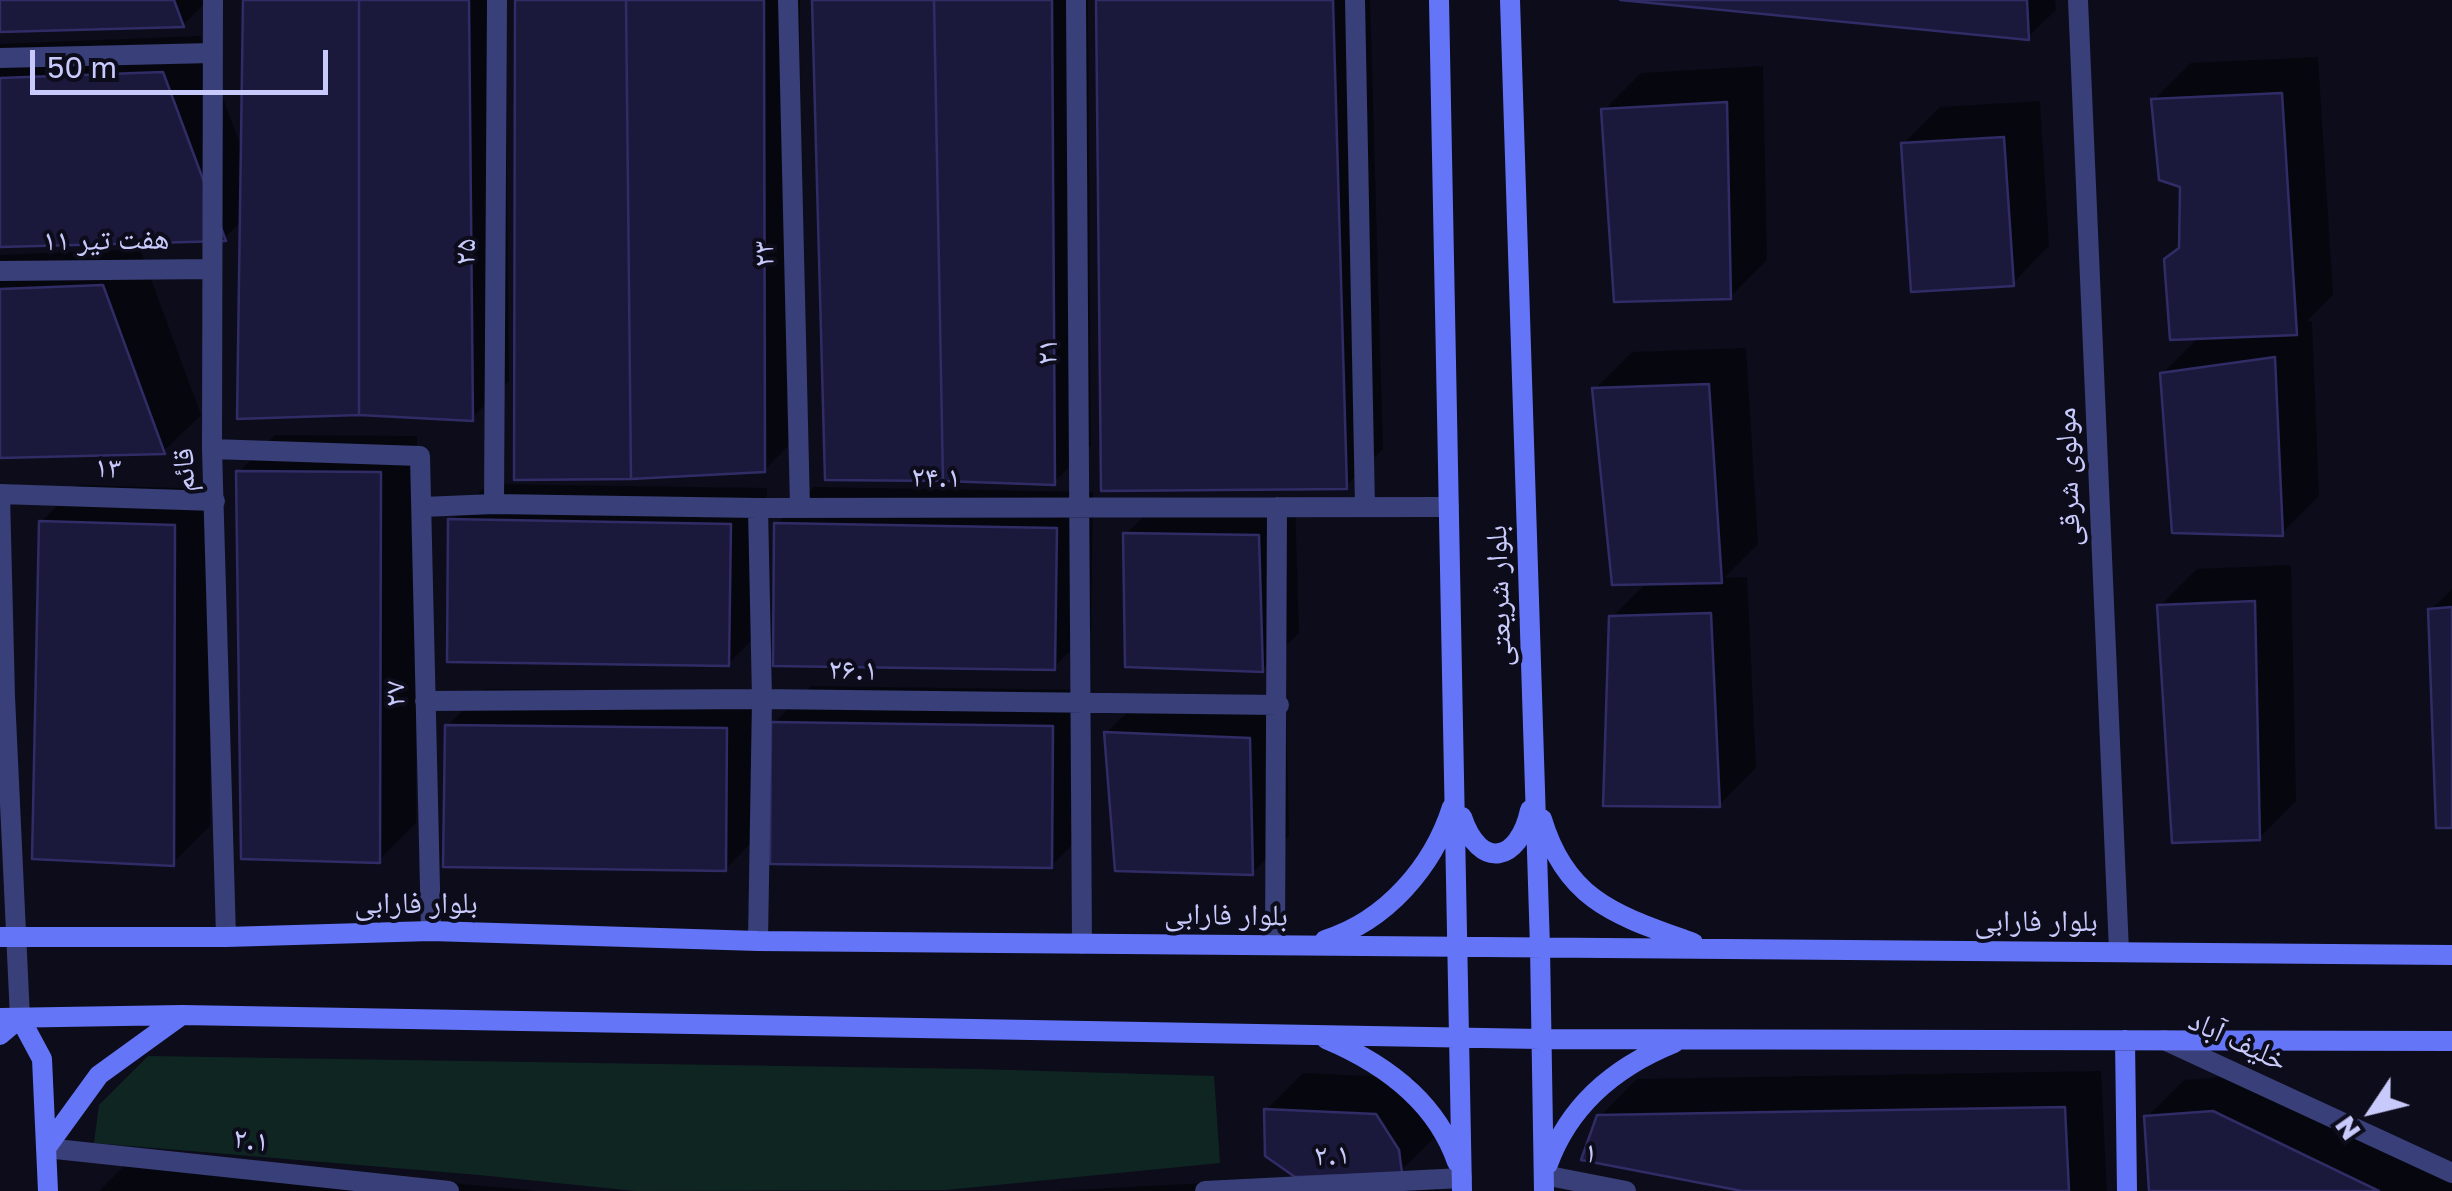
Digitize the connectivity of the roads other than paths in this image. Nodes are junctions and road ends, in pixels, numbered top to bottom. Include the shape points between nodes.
1 (213, 0) edge
2 (496, 0) edge
3 (788, 0) edge
4 (1076, 0) edge
5 (1356, 0) edge
6 (1439, 0) edge
7 (1510, 0) edge
8 (2078, 0) edge
9 (212, 53) junction
10 (0, 58) edge
11 (212, 269) junction
12 (0, 271) edge
13 (212, 449) junction
14 (0, 494) edge
15 (215, 501) junction
16 (494, 504) junction
17 (1078, 506) junction
18 (423, 507) junction
19 (800, 507) junction
20 (1278, 507) junction
21 (1364, 507) junction
22 (1450, 507) junction
23 (758, 508) junction
24 (2, 696) edge
25 (762, 699) junction
26 (425, 701) junction
27 (1078, 704) junction
28 (1279, 704) junction
29 (1535, 791) junction
30 (1456, 796) junction
31 (431, 931) junction
32 (7, 937) edge
33 (226, 937) junction
34 (758, 941) junction
35 (1082, 944) junction
36 (1276, 945) junction
37 (1306, 946) junction
38 (1540, 947) junction
39 (1459, 948) junction
40 (1709, 949) junction
41 (2119, 951) junction
42 (2452, 955) edge
43 (182, 1016) junction
44 (10, 1018) edge
45 (1315, 1034) junction
46 (0, 1035) edge
47 (1459, 1037) junction
48 (1685, 1038) junction
49 (1540, 1039) junction
50 (2162, 1039) junction
51 (2125, 1040) junction
52 (2452, 1041) edge
53 (46, 1148) junction
54 (2452, 1174) edge
55 (1544, 1183) edge
56 (1462, 1185) edge
57 (48, 1191) edge
58 (449, 1191) edge
59 (1206, 1191) edge
60 (1626, 1191) edge
61 (2127, 1191) edge

1 - 9 street, قائم
2 - 16 street, ۲۵
3 - 19 street, ۲۳
4 - 17 street, ۲۱
5 - 21 street
6 - 22 main road, بلوار شریعتی
7 - 29 main road, بلوار شریعتی
8 - 41 street, مولوی شرقی
9 - 10 street
9 - 11 street, قائم
11 - 12 street, هفت تیر ۱۱
11 - 13 street, قائم
13 - 15 street, قائم
13 - 18 street, ۲۷ via 420,456
14 - 15 street, ۱۳
14 - 24 street
15 - 33 street, قائم
16 - 18 street, ۲۴.۱
16 - 23 street, ۲۴.۱
17 - 19 street, ۲۴.۱
17 - 20 street, ۲۴.۱
17 - 27 street, ۲۱
18 - 26 street, ۲۷
19 - 23 street, ۲۴.۱
20 - 21 street, ۲۴.۱
20 - 28 street
21 - 22 street, ۲۴.۱
22 - 30 main road, بلوار شریعتی
23 - 25 street
24 - 32 street
25 - 26 street, ۲۶.۱
25 - 27 street, ۲۶.۱
25 - 34 street
26 - 31 street, ۲۷
27 - 28 street, ۲۶.۱
27 - 35 street, ۲۱
28 - 36 street
29 - 30 main road via 1517,845 1503,854 1485,853 1472,842
29 - 38 main road, بلوار شریعتی
29 - 40 main road via 1550,845 1596,901 1630,921
30 - 37 main road via 1437,842 1402,891 1360,927
30 - 39 main road, بلوار شریعتی
31 - 33 main road, بلوار فارابی
31 - 34 main road, بلوار فارابی
32 - 33 main road, بلوار فارابی
32 - 44 street
34 - 35 main road, بلوار فارابی
35 - 36 main road, بلوار فارابی
36 - 37 main road, بلوار فارابی
37 - 39 main road, بلوار فارابی
38 - 39 main road, بلوار فارابی
38 - 40 main road, بلوار فارابی
38 - 49 main road, بلوار شریعتی
39 - 47 main road, بلوار شریعتی
40 - 41 main road, بلوار فارابی
41 - 42 main road, بلوار فارابی
43 - 44 main road
43 - 45 main road
43 - 53 main road via 99,1075
44 - 46 main road
44 - 53 main road via 42,1059
45 - 47 main road
45 - 56 main road via 1398,1078 1441,1128
47 - 49 main road
47 - 56 main road, بلوار شریعتی
48 - 49 main road
48 - 51 main road
48 - 55 main road via 1599,1088 1572,1116
49 - 55 main road, بلوار شریعتی
50 - 51 main road
50 - 52 main road
50 - 54 street, خلیف آباد
51 - 61 main road
53 - 57 main road
53 - 58 street, ۲.۱
55 - 60 street, ۱
56 - 59 street, ۲.۱

